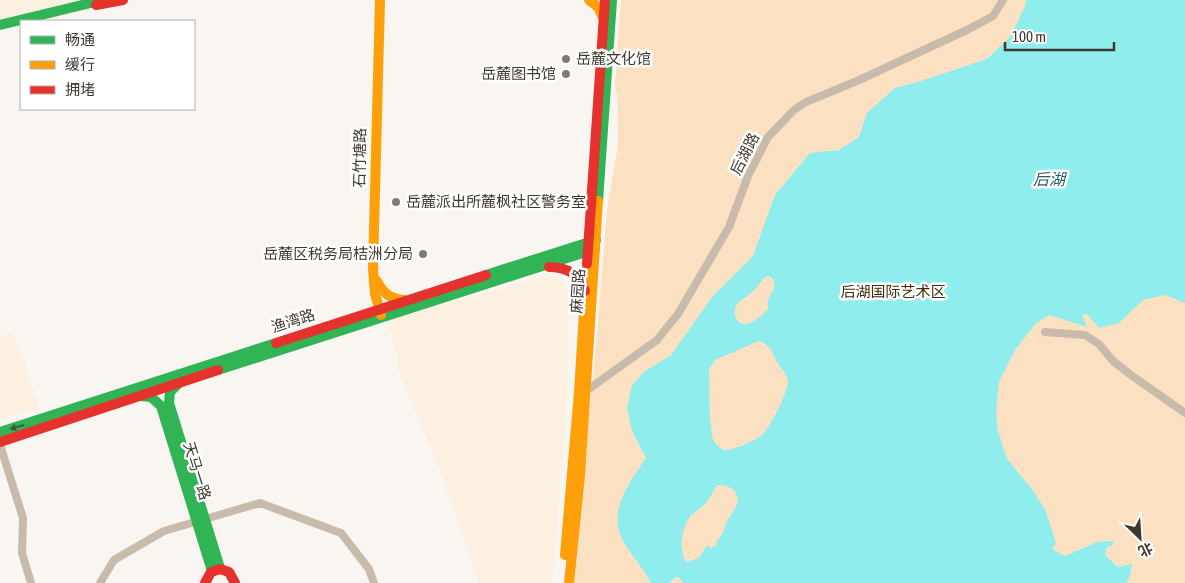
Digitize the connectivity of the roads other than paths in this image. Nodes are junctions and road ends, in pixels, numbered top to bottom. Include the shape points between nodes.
1 (103, 0) edge
2 (123, 0) edge
3 (589, 0) edge
4 (605, 0) edge
5 (612, 0) edge
6 (1003, 0) edge
7 (382, 2) edge
8 (33, 20) edge
9 (604, 22) junction
10 (20, 24) edge
11 (0, 25) edge
12 (0, 30) edge
13 (590, 217) junction
14 (592, 246) junction
15 (546, 256) junction
16 (535, 268) junction
17 (376, 282) junction
18 (585, 294) junction
19 (412, 299) junction
20 (383, 312) junction
21 (353, 318) junction
22 (1045, 332) dead end
23 (180, 382) junction
24 (582, 391) junction
25 (138, 396) junction
26 (1185, 413) edge
27 (0, 432) edge
28 (0, 444) edge
29 (201, 520) junction
30 (216, 570) junction
31 (31, 583) edge
32 (100, 583) edge
33 (205, 583) edge
34 (235, 583) edge
35 (374, 583) edge
36 (562, 583) edge
37 (569, 583) edge

1 - 11 main road
2 - 8 main road
3 - 9 main road via 598,7
4 - 9 main road, 麻园路
5 - 14 main road, 麻园路
6 - 24 street, 后湖路 via 993,16 967,30 794,110 768,137 748,176 729,227 678,314 657,340
7 - 17 main road, 石竹塘路
9 - 13 main road, 麻园路
10 - 12 main road
13 - 14 main road, 麻园路
13 - 15 main road via 576,240
14 - 15 main road, 渔湾路
14 - 16 main road, 渔湾路
14 - 18 main road, 麻园路
14 - 24 main road, 麻园路
15 - 19 main road, 渔湾路
16 - 18 main road via 556,267 571,271 580,279
16 - 20 main road, 渔湾路
17 - 19 main road via 391,298
17 - 20 main road, 石竹塘路
17 - 21 main road via 367,308
18 - 24 main road, 麻园路
19 - 20 main road, 渔湾路
20 - 21 main road, 渔湾路
20 - 23 main road, 渔湾路
21 -> 27 main road, 渔湾路
22 - 26 street via 1085,335 1099,344 1113,361
23 - 25 main road, 渔湾路
23 - 29 main road, 天马一路 via 170,392 169,403
24 - 36 main road, 麻园路
24 - 37 main road, 麻园路 via 580,474
25 - 28 main road, 渔湾路
25 - 29 main road, 天马一路 via 152,397 162,406
28 - 31 street via 23,518 22,553
29 - 30 main road, 天马一路
29 - 32 street via 164,531 114,560
29 - 35 street via 260,503 341,532 369,568
30 - 33 main road via 207,576
30 - 34 main road, 天马一路 via 229,572

